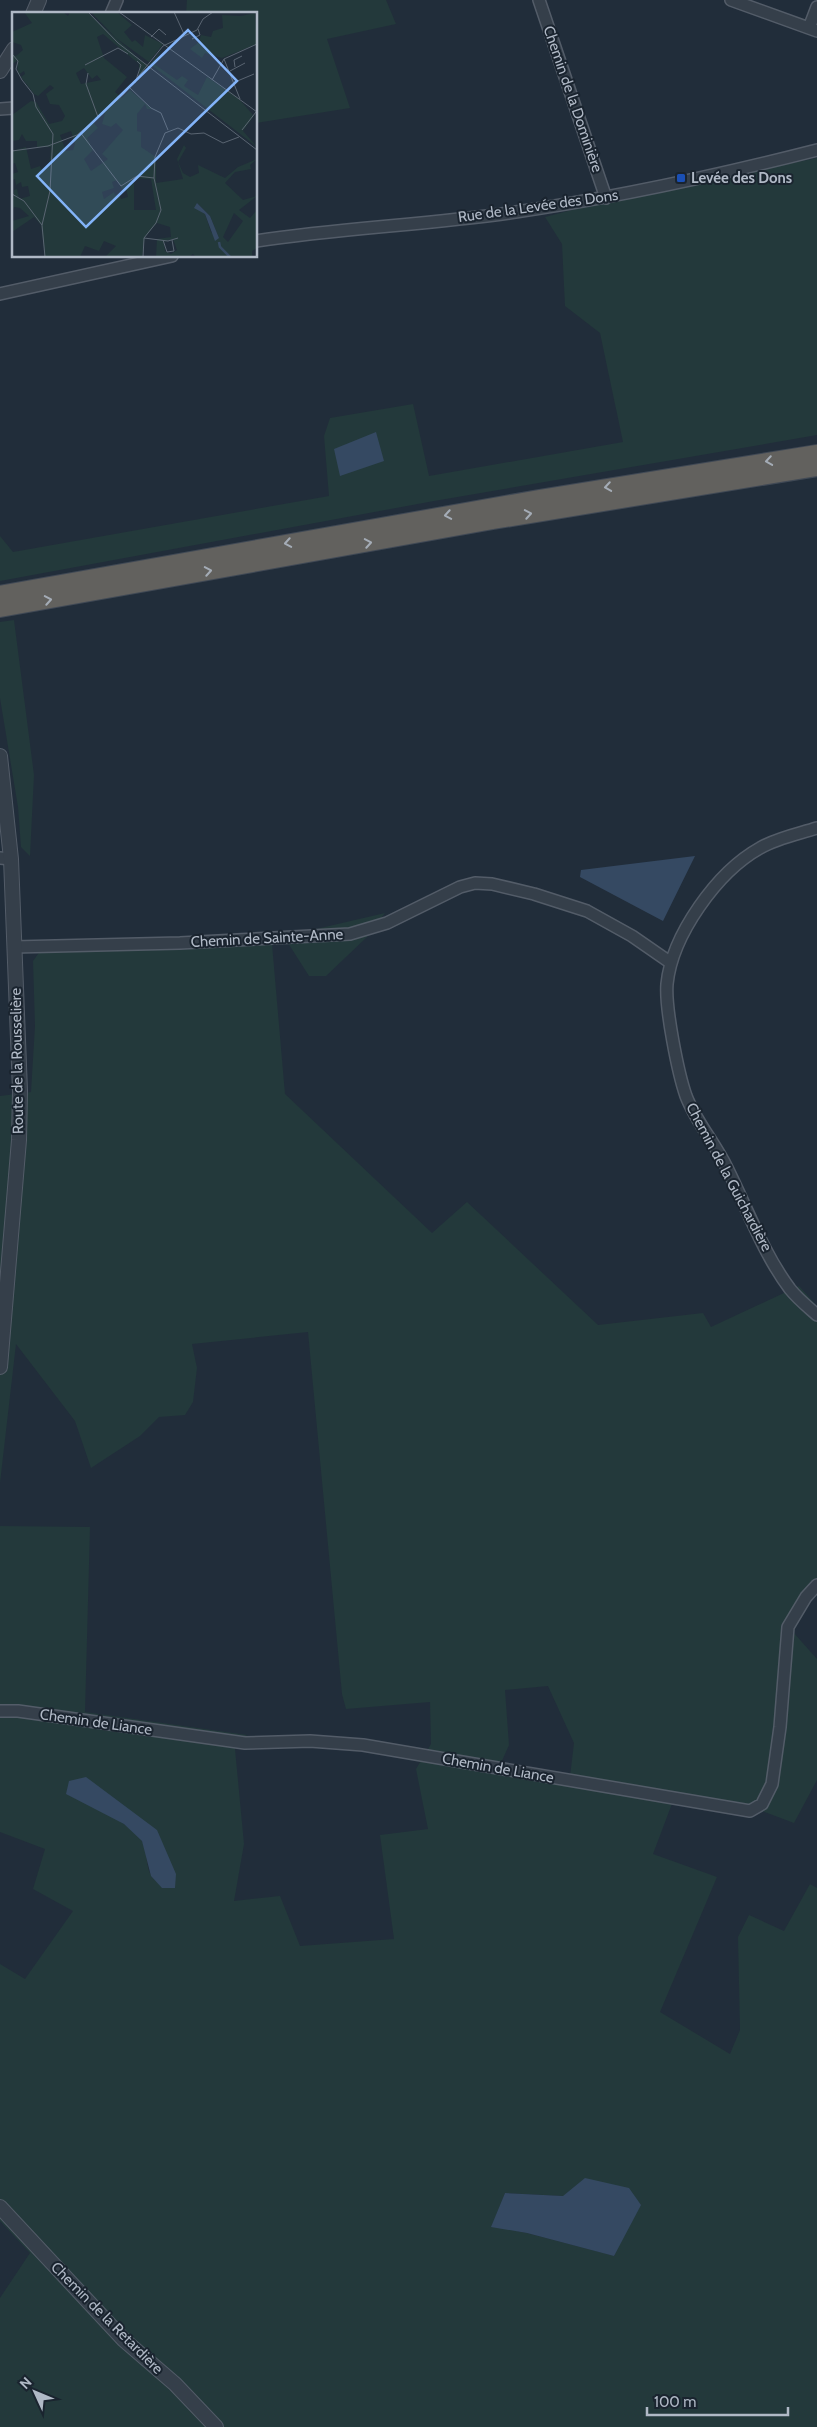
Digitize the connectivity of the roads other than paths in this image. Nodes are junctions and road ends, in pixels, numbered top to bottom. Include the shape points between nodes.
1 (39, 0) edge
2 (117, 0) edge
3 (539, 0) edge
4 (731, 0) edge
5 (817, 7) edge
6 (34, 12) edge
7 (112, 12) edge
8 (813, 29) edge
9 (12, 52) edge
10 (1, 66) edge
11 (817, 150) edge
12 (606, 198) junction
13 (258, 241) edge
14 (163, 258) edge
15 (0, 294) edge
16 (817, 454) edge
17 (817, 467) edge
18 (0, 595) edge
19 (0, 608) edge
20 (0, 756) edge
21 (817, 828) edge
22 (6, 858) edge
23 (14, 947) junction
24 (670, 963) junction
25 (817, 1315) edge
26 (0, 1367) edge
27 (817, 1585) edge
28 (0, 1711) edge
29 (0, 2207) edge
30 (216, 2427) edge

1 - 6 street
2 - 7 street
3 - 12 street, Chemin de la Dominière
4 - 8 street
5 - 8 street
9 - 10 street
11 - 12 street, Rue de la Levée des Dons
12 - 13 street, Rue de la Levée des Dons via 507,213
14 - 15 street
16 -> 18 highway via 548,497
19 -> 17 highway via 493,520
20 - 22 street, Route de la Rousselière
21 - 24 street, Chemin de la Guichardière via 761,847 735,863 688,925
22 - 23 street, Route de la Rousselière
23 - 24 street, Chemin de Sainte-Anne via 350,934 387,923 460,887 475,883 534,894 587,911 632,936
23 - 26 street, Route de la Rousselière via 19,1140
24 - 25 street, Chemin de la Guichardière via 667,986 669,1020 686,1094 695,1116 720,1154 776,1268 791,1290
27 - 28 street, Chemin de Liance via 788,1627 772,1784 762,1804 750,1811 363,1745 310,1741 245,1743
29 - 30 street, Chemin de la Retardière via 124,2340 175,2384

